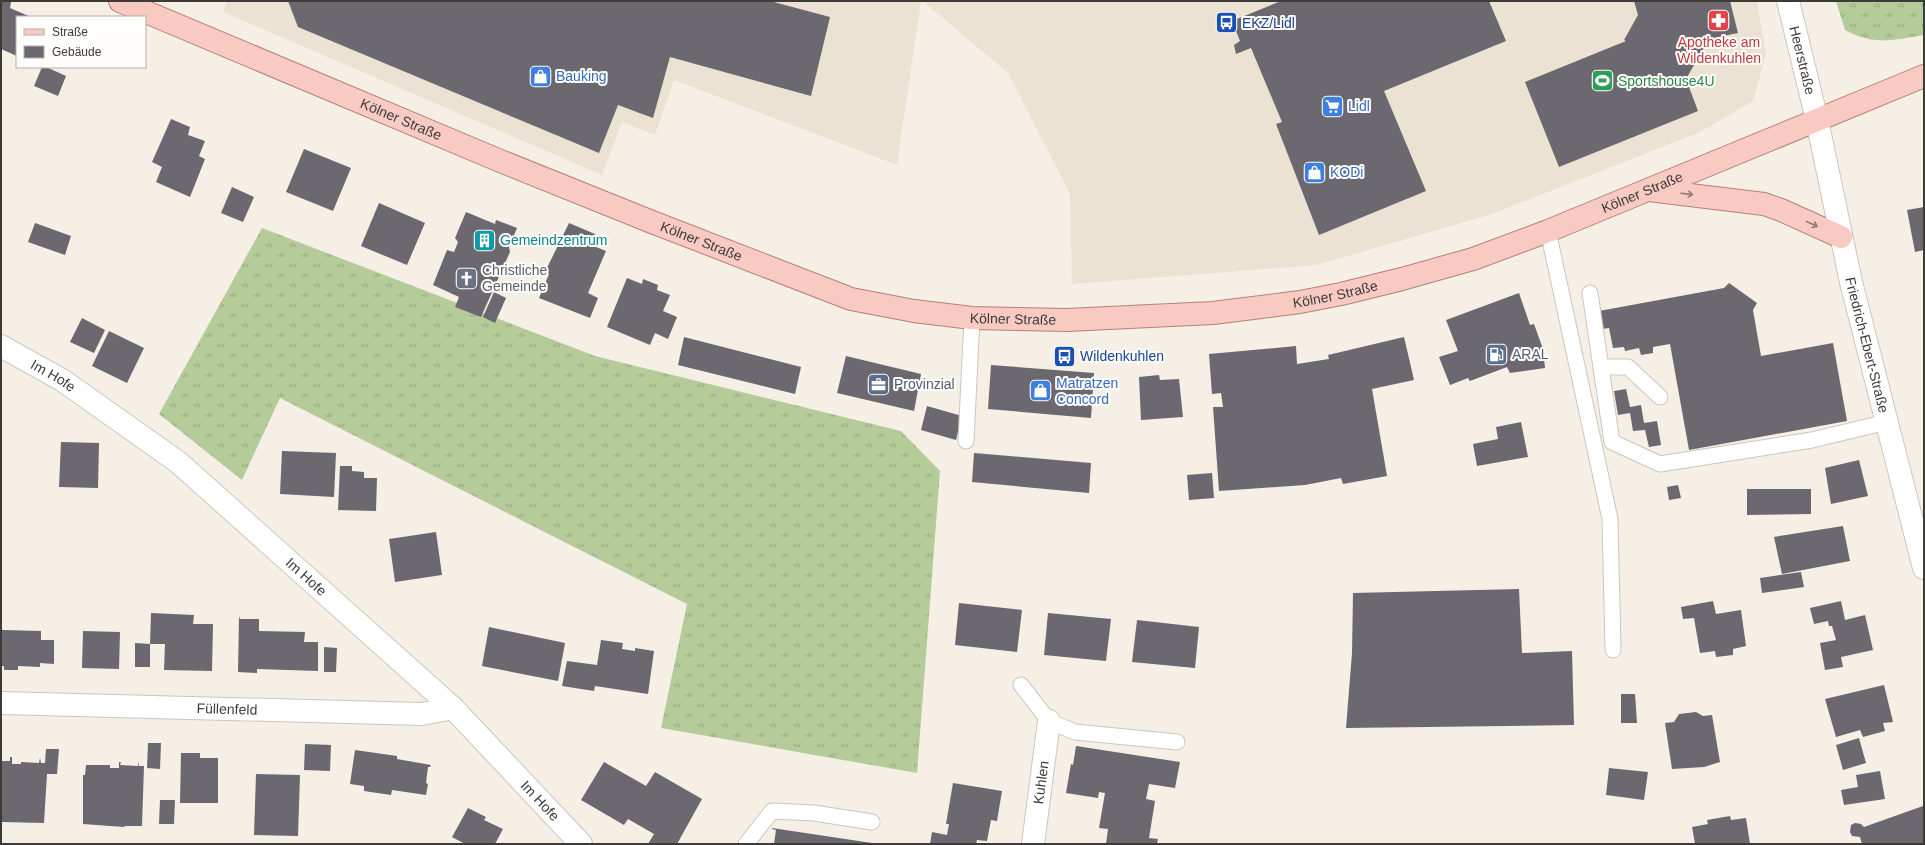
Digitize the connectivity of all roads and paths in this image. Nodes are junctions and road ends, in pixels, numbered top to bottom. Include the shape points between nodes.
1 (120, 1) edge
2 (1788, 1) edge
3 (1924, 76) edge
4 (1817, 120) junction
5 (1648, 189) junction
6 (1548, 231) junction
7 (1842, 237) junction
8 (1590, 293) dead end
9 (972, 318) junction
10 (1, 346) edge
11 (1601, 366) junction
12 (1660, 397) dead end
13 (1887, 422) junction
14 (966, 441) dead end
15 (1924, 568) edge
16 (1613, 650) dead end
17 (1021, 685) dead end
18 (1, 703) edge
19 (453, 708) junction
20 (1049, 721) junction
21 (1177, 742) dead end
22 (872, 822) dead end
23 (581, 844) edge
24 (746, 844) edge
25 (1033, 844) edge

1 - 9 main road, Kölner Straße via 492,157 851,299 914,311
2 - 4 street, Heerstraße
3 - 4 main road, Kölner Straße
4 - 5 main road, Kölner Straße
4 - 7 street, Friedrich-Ebert-Straße
5 - 6 main road, Kölner Straße
5 -> 7 main road via 1764,204
6 - 9 main road, Kölner Straße via 1473,259 1341,294 1300,302 1213,313 1122,318
6 - 16 lane via 1610,519
7 - 13 street, Friedrich-Ebert-Straße
8 - 11 lane
9 - 14 lane
10 - 19 street, Im Hofe via 62,380 178,462
11 - 12 lane via 1628,367
11 - 13 lane via 1612,442 1660,464 1812,440
13 - 15 street, Friedrich-Ebert-Straße
17 - 20 lane
18 - 19 street, Füllenfeld via 422,714
19 - 23 street, Im Hofe
20 - 21 lane via 1075,732
20 - 25 street, Kuhlen
22 - 24 lane via 814,813 772,811

